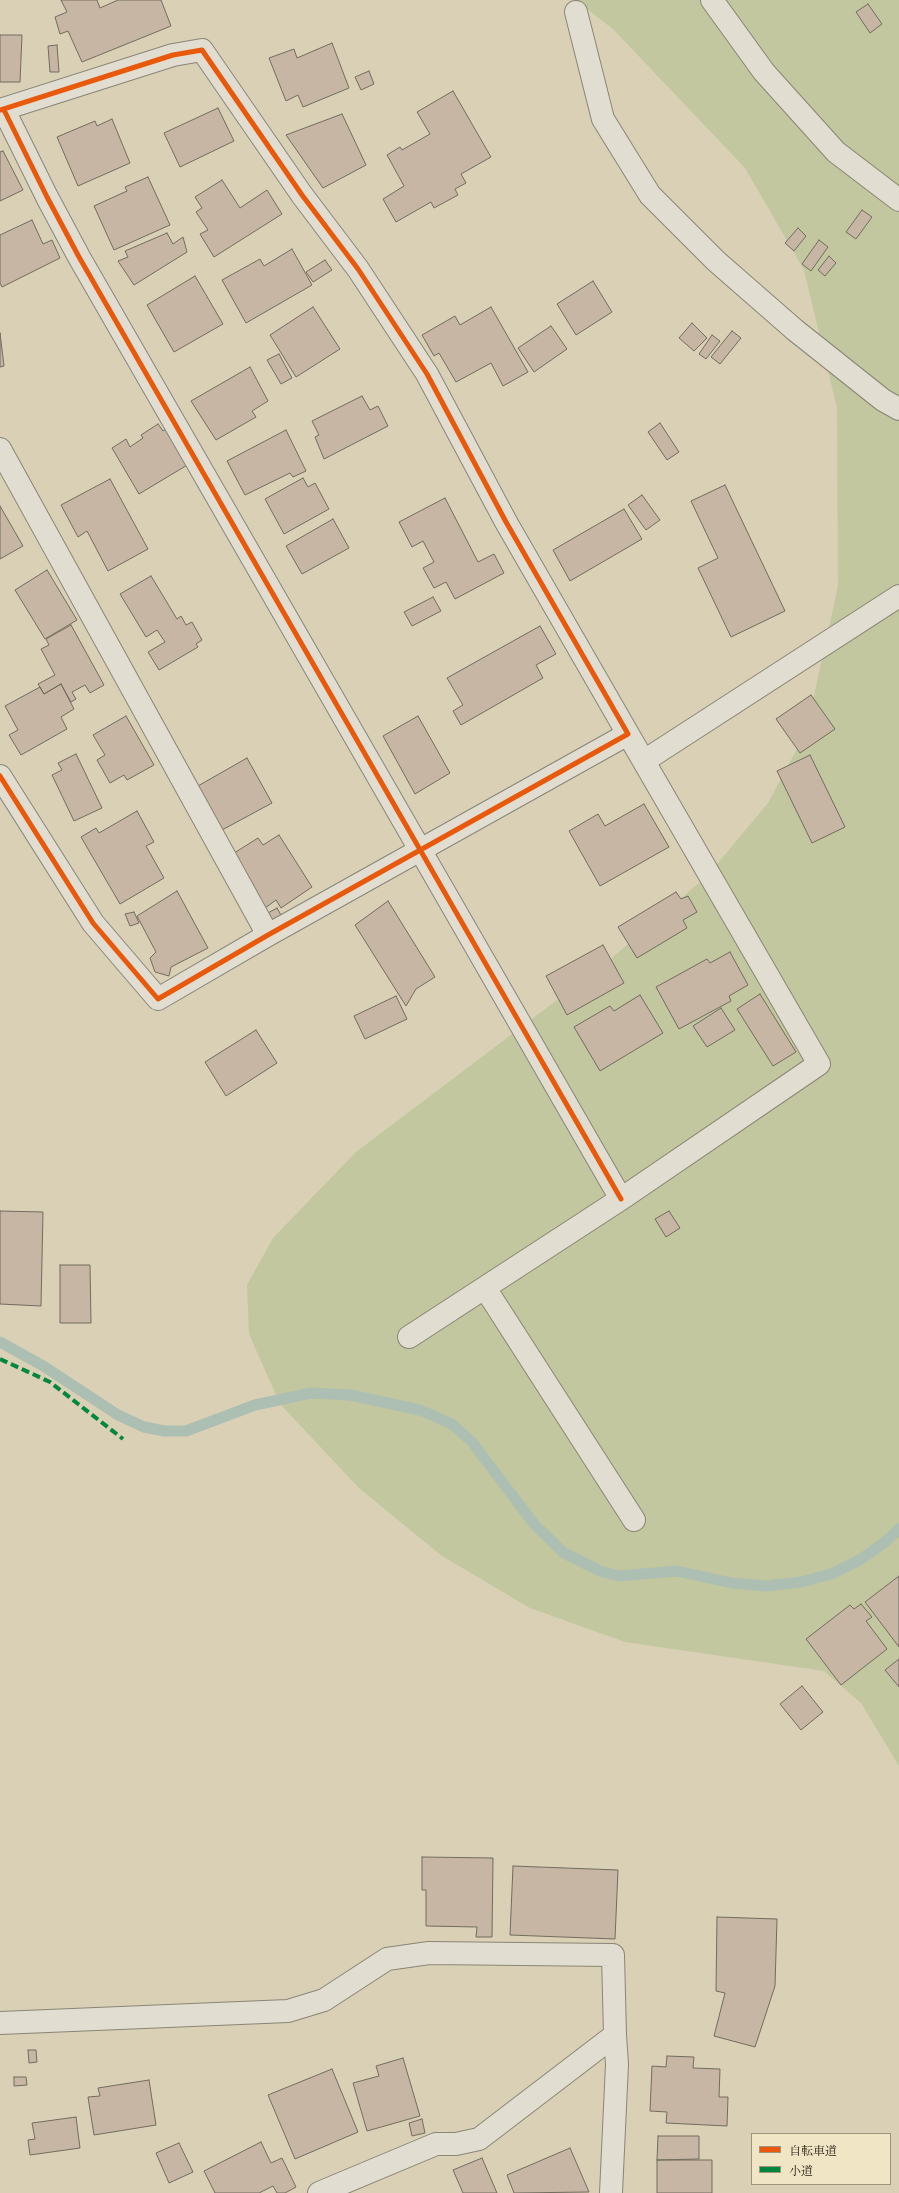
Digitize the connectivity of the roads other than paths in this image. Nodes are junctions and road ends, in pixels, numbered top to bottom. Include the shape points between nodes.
1 (714, 1) edge
2 (576, 12) dead end
3 (2, 110) edge
4 (899, 200) edge
5 (899, 409) edge
6 (0, 449) edge
7 (899, 596) edge
8 (628, 734) junction
9 (644, 761) junction
10 (0, 776) edge
11 (422, 850) junction
12 (268, 935) junction
13 (621, 1199) junction
14 (485, 1288) junction
15 (409, 1337) dead end
16 (634, 1520) dead end
17 (0, 2023) edge
18 (615, 2035) junction
19 (319, 2193) edge
20 (611, 2193) edge

1 - 4 street via 764,72 836,152
2 - 5 street via 603,119 650,195 716,261 795,330
3 - 8 street via 174,55 202,50 302,195 358,269 427,374 506,522
3 - 11 street via 79,257
6 - 12 street
7 - 9 street
8 - 9 street
8 - 11 street
9 - 13 street via 819,1064
10 - 12 street via 93,923 158,999
11 - 12 street
11 - 13 street
13 - 14 street
14 - 15 street
14 - 16 street
17 - 18 street via 288,2011 324,2000 387,1959 429,1953 613,1955
18 - 19 street via 479,2139 456,2144 436,2144
18 - 20 street via 617,2064

